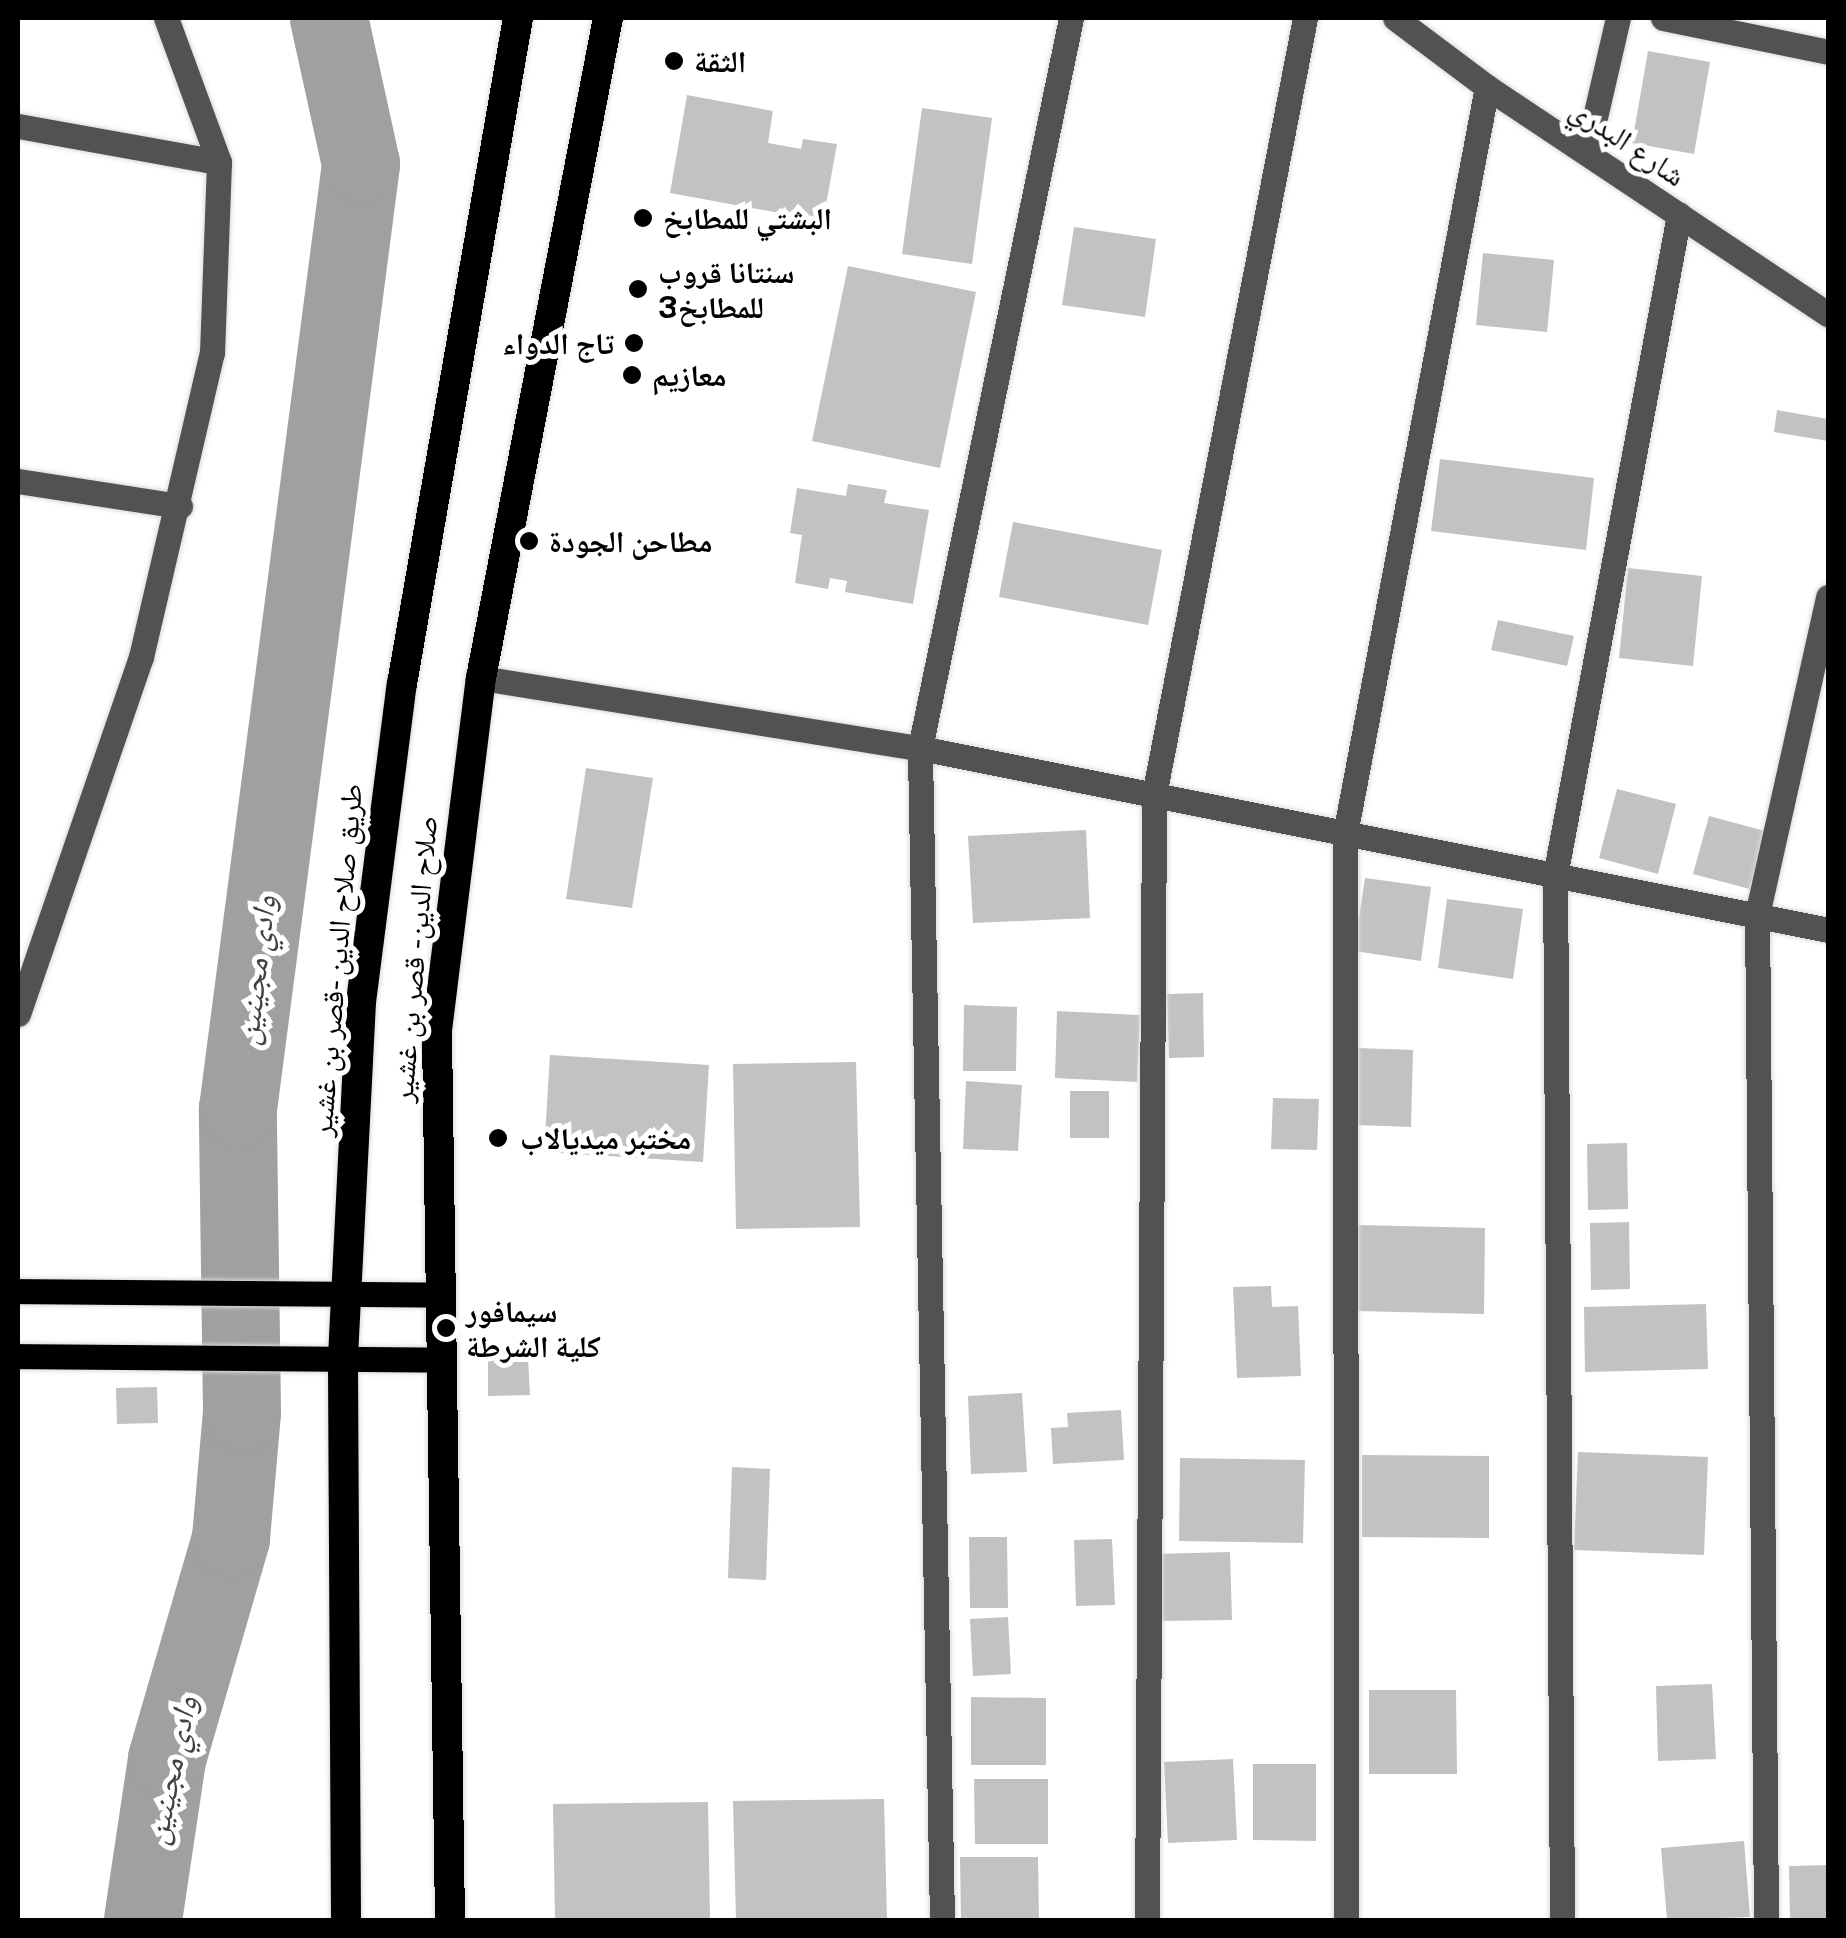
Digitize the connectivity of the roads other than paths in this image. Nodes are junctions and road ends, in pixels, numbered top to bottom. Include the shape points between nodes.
1 (166, 18) edge
2 (518, 18) edge
3 (608, 18) edge
4 (1071, 18) edge
5 (1305, 18) edge
6 (1395, 18) edge
7 (1618, 18) edge
8 (1663, 18) edge
9 (1828, 52) edge
10 (1487, 87) junction
11 (18, 126) edge
12 (1587, 152) junction
13 (219, 162) junction
14 (1679, 215) junction
15 (1828, 314) edge
16 (18, 481) edge
17 (180, 506) junction
18 (1828, 597) edge
19 (481, 678) junction
20 (920, 748) junction
21 (1154, 795) junction
22 (1345, 834) junction
23 (1555, 876) junction
24 (1757, 915) junction
25 (1828, 930) edge
26 (18, 1014) edge
27 (18, 1292) edge
28 (345, 1294) junction
29 (438, 1295) junction
30 (343, 1358) junction
31 (18, 1359) edge
32 (440, 1360) junction
33 (346, 1920) edge
34 (450, 1920) edge
35 (942, 1920) edge
36 (1147, 1920) edge
37 (1346, 1920) edge
38 (1562, 1920) edge
39 (1766, 1920) edge

1 - 13 street
2 - 28 highway, طريق صلاح الدين -قصر بن غشير via 378,844 360,1002
3 - 19 highway, صلاح الدين - قصر بن غشير
4 - 20 street
5 - 21 street
6 - 10 street, شارع البدري
7 - 12 street
8 - 9 street
10 - 12 street, شارع البدري
10 - 22 street
11 - 13 street
12 - 14 street, شارع البدري
13 - 17 street via 212,353
14 - 15 street, شارع البدري
14 - 23 street
16 - 17 street
17 - 26 street via 140,657
18 - 24 street
19 - 20 street
19 - 29 highway, صلاح الدين - قصر بن غشير via 436,1030
20 - 21 street
20 - 35 street
21 - 22 street
21 - 36 street
22 - 23 street
22 - 37 street
23 - 24 street
23 - 38 street
24 - 25 street
24 - 39 street
27 - 28 main road
28 - 29 main road
28 - 30 highway, طريق صلاح الدين -قصر بن غشير
29 - 32 highway, صلاح الدين - قصر بن غشير
30 - 31 main road
30 - 32 main road
30 - 33 highway, طريق صلاح الدين -قصر بن غشير
32 - 34 highway, صلاح الدين - قصر بن غشير

